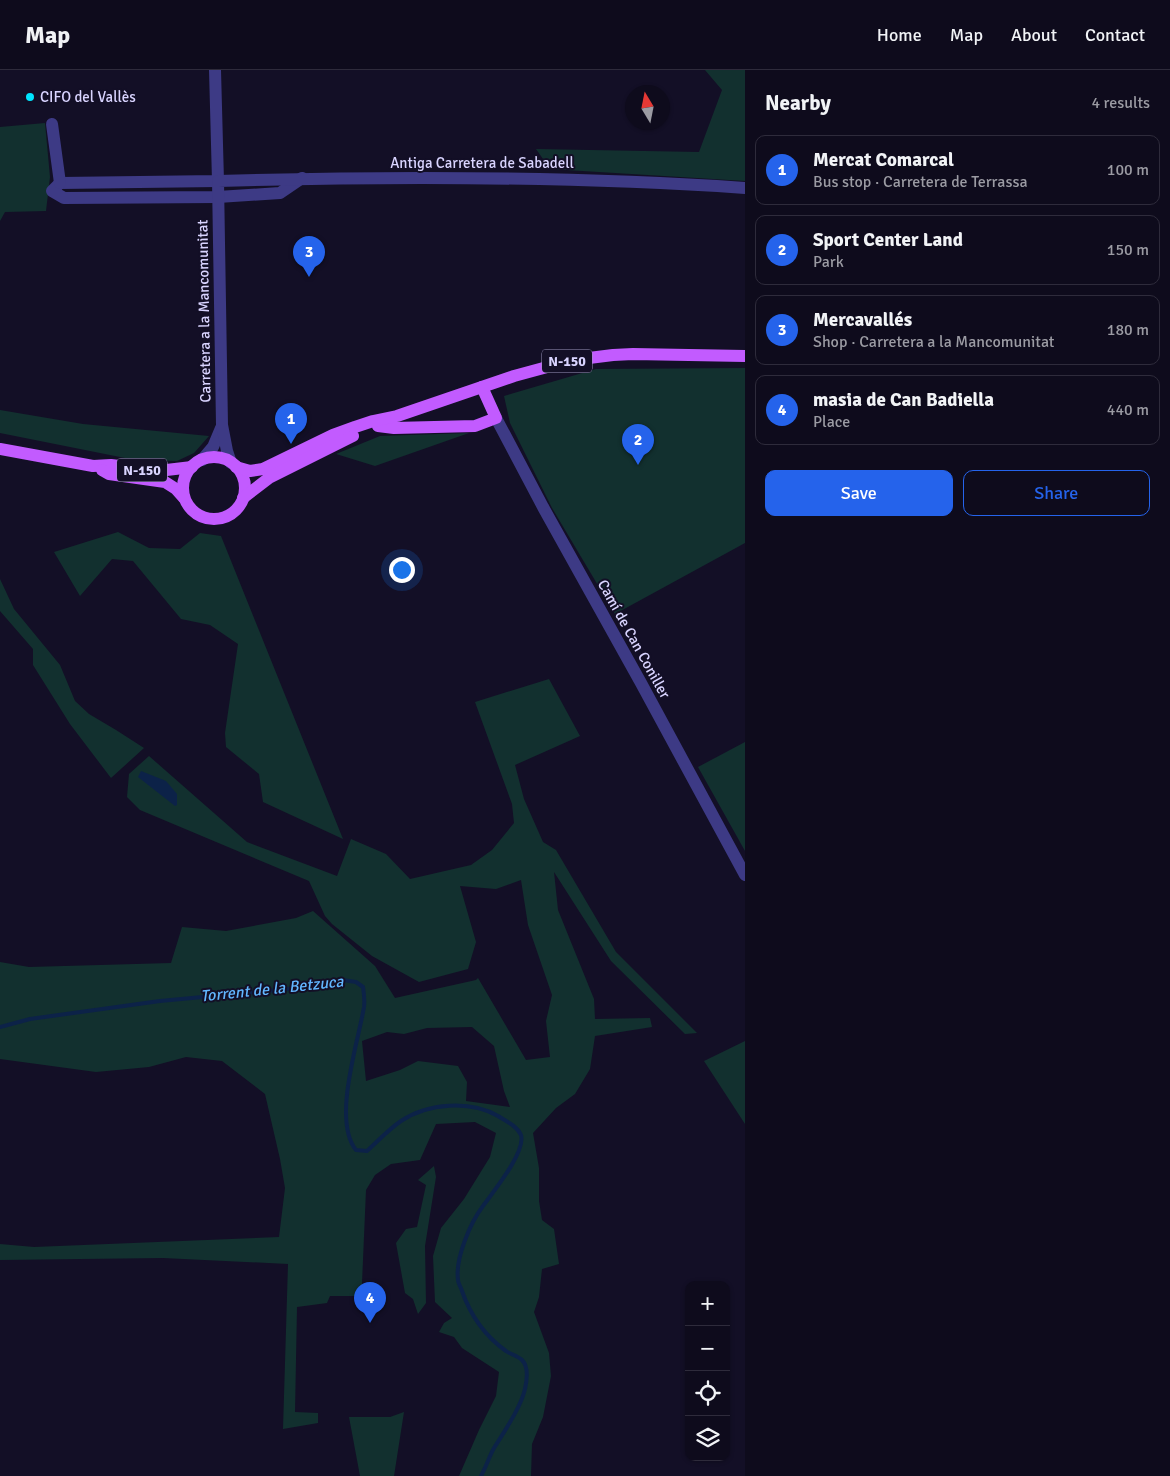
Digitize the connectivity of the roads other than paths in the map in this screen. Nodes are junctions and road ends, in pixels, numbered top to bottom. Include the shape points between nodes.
1 (215, 70) edge
2 (52, 124) dead end
3 (302, 178) junction
4 (218, 180) junction
5 (60, 182) junction
6 (745, 188) edge
7 (218, 197) junction
8 (745, 356) edge
9 (482, 387) junction
10 (397, 416) junction
11 (496, 418) junction
12 (222, 425) junction
13 (378, 426) junction
14 (0, 448) edge
15 (197, 463) junction
16 (233, 465) junction
17 (93, 466) junction
18 (243, 498) junction
19 (185, 499) junction
20 (745, 875) edge

1 - 4 street, Carretera a la Mancomunitat
2 - 5 street, Carretera a la Mancomunitat
3 - 4 street, Antiga Carretera de Sabadell
3 - 6 street, Antiga Carretera de Sabadell via 552,178
3 - 7 street, Carretera a la Mancomunitat via 280,194
4 - 5 street
4 - 7 street, Carretera a la Mancomunitat
5 - 7 street, Carretera a la Mancomunitat via 52,191 64,198
7 - 12 street, Carretera a la Mancomunitat
8 - 9 main road, N-150 via 634,354 592,357 553,365
9 - 10 main road, N-150
9 - 11 main road
10 - 13 main road, N-150
10 - 16 main road, N-150 via 334,434 263,469 250,471
11 - 13 main road via 474,426
11 - 20 street, Camí de Can Coniller
12 - 15 street, Carretera a la Mancomunitat via 215,444
12 - 16 street, Carretera a la Mancomunitat
13 - 18 main road, N-150 via 285,469 261,482
14 - 17 main road, N-150
15 - 16 main road, N-150 via 220,458
15 - 17 main road, N-150 via 158,471
15 - 19 main road, N-150 via 185,477
16 - 18 main road via 244,484
17 - 19 main road, N-150 via 109,474 168,483
18 - 19 main road, N-150 via 230,514 212,519 195,513

